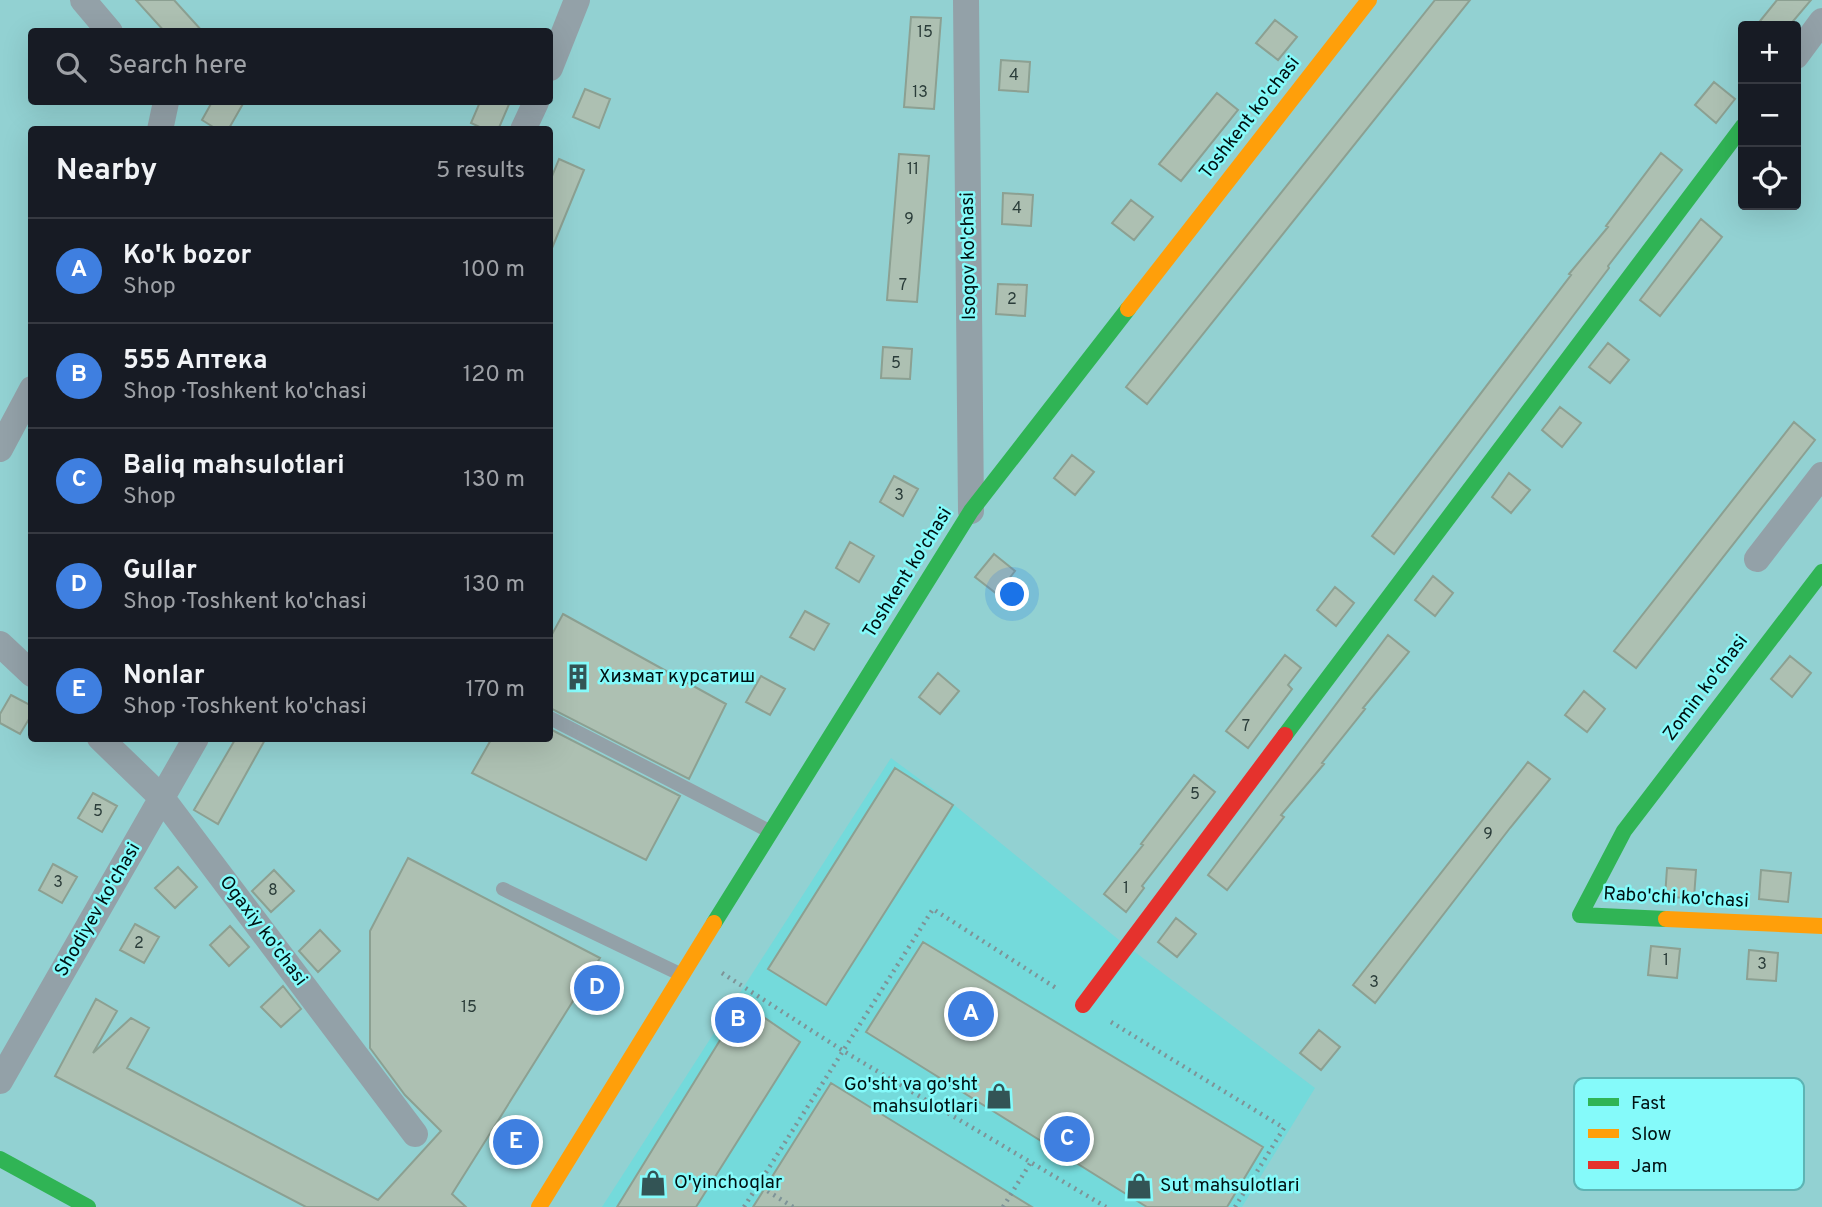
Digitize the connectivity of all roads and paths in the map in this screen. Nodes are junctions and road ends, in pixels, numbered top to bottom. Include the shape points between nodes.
1 (83, 0) edge
2 (577, 0) edge
3 (966, 0) edge
4 (1369, 0) edge
5 (1822, 21) edge
6 (107, 28) edge
7 (1801, 49) edge
8 (553, 60) edge
9 (165, 105) edge
10 (535, 105) edge
11 (161, 126) edge
12 (525, 126) edge
13 (1738, 133) edge
14 (28, 396) edge
15 (0, 449) edge
16 (1822, 475) edge
17 (971, 511) junction
18 (1757, 559) dead end
19 (1822, 572) edge
20 (1814, 594) edge
21 (0, 644) edge
22 (28, 670) edge
23 (553, 720) edge
24 (104, 742) edge
25 (194, 742) edge
26 (162, 798) junction
27 (1624, 831) joint
28 (770, 832) junction
29 (503, 890) dead end
30 (933, 909) dead end
31 (1822, 926) edge
32 (695, 955) junction
33 (682, 975) junction
34 (1083, 1006) dead end
35 (845, 1052) junction
36 (0, 1081) edge
37 (1284, 1128) dead end
38 (415, 1134) dead end
39 (0, 1159) edge
40 (1031, 1162) junction
41 (758, 1185) junction
42 (88, 1207) edge
43 (539, 1207) edge
44 (744, 1207) edge
45 (793, 1207) edge
46 (1003, 1207) edge
47 (1106, 1207) edge
48 (1235, 1207) edge

1 - 6 street
2 - 8 street
3 - 17 street, Isoqov ko'chasi
4 - 17 street, Toshkent ko'chasi
5 - 7 street
9 - 11 street
10 - 12 street
13 - 34 street
14 - 15 street
16 - 18 street
17 - 28 street, Toshkent ko'chasi
19 - 20 street, Zomin ko'chasi
20 - 27 street, Zomin ko'chasi
21 - 22 street
23 - 28 lane
24 - 26 street, Ogaxiy ko'chasi
25 - 26 street, Shodiyev ko'chasi
26 - 36 street, Shodiyev ko'chasi
26 - 38 street, Ogaxiy ko'chasi
27 - 31 street, Rabo'chi ko'chasi via 1580,915
28 - 32 street, Toshkent ko'chasi
29 - 33 lane
30 - 35 path
32 - 33 street, Toshkent ko'chasi
32 - 35 path
33 - 43 street, Toshkent ko'chasi
35 - 40 path
35 - 41 path
37 - 48 path
39 - 42 street
40 - 46 path
40 - 47 path
41 - 44 path
41 - 45 path

